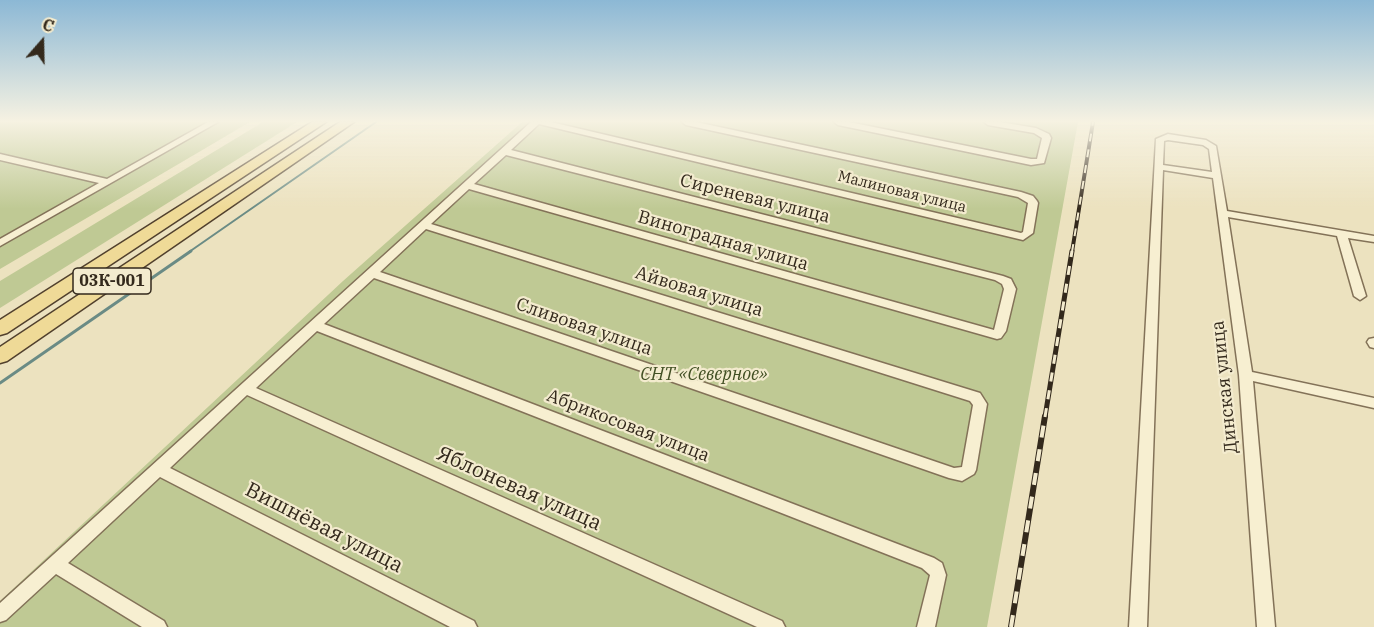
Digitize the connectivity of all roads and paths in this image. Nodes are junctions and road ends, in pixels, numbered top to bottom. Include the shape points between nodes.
1 (159, 151) edge
2 (274, 151) edge
3 (305, 151) edge
4 (503, 151) edge
5 (504, 151) edge
6 (664, 151) edge
7 (820, 151) edge
8 (979, 151) edge
9 (1044, 151) edge
10 (1160, 151) edge
11 (1212, 151) edge
12 (0, 157) edge
13 (1159, 167) junction
14 (244, 170) junction
15 (268, 176) junction
16 (1217, 176) junction
17 (108, 182) junction
18 (466, 185) junction
19 (197, 200) junction
20 (223, 206) junction
21 (1222, 213) junction
22 (422, 225) junction
23 (1342, 234) junction
24 (1374, 239) edge
25 (0, 243) edge
26 (372, 273) junction
27 (999, 278) joint
28 (1360, 296) dead end
29 (314, 325) junction
30 (0, 330) edge
31 (0, 356) edge
32 (1246, 375) junction
33 (246, 389) junction
34 (1374, 403) edge
35 (159, 469) junction
36 (954, 474) joint
37 (55, 564) junction
38 (0, 614) edge
39 (158, 627) edge
40 (468, 627) edge
41 (776, 627) edge
42 (926, 627) edge
43 (1138, 627) edge
44 (1266, 627) edge

1 - 17 street
2 - 14 main road, 03К-001
3 - 15 main road, 03К-001
4 - 18 street
5 - 27 street, Сиреневая улица
6 - 7 street, Малиновая улица via 1009,234 1023,237 1028,233 1033,203 1029,198
8 - 9 street via 1031,162 1041,161
10 - 13 street, Динская улица
11 - 16 street, Динская улица
12 - 17 street
13 - 16 street
13 - 43 street
14 - 15 main road via 238,177 245,180
14 - 19 main road, 03К-001
15 - 20 main road, 03К-001
16 - 21 street, Динская улица
17 - 25 street
18 - 22 street
18 - 27 street, Виноградная улица via 993,335 1000,331 1010,289
19 - 20 main road, 03К-001 via 215,192 232,192
19 - 30 main road, 03К-001
20 - 31 main road, 03К-001
21 - 23 street
21 - 32 street, Динская улица
22 - 26 street
22 - 36 street, Айвовая улица via 964,393 980,404 969,470 962,475
23 - 24 street
23 - 28 street
26 - 29 street
26 - 36 street, Сливовая улица
29 - 33 street
29 - 42 street, Абрикосовая улица via 928,563 938,575
32 - 34 street
32 - 44 street, Динская улица
33 - 35 street
33 - 41 street, Яблоневая улица
35 - 37 street
35 - 40 street, Вишнёвая улица
37 - 38 street
37 - 39 street

